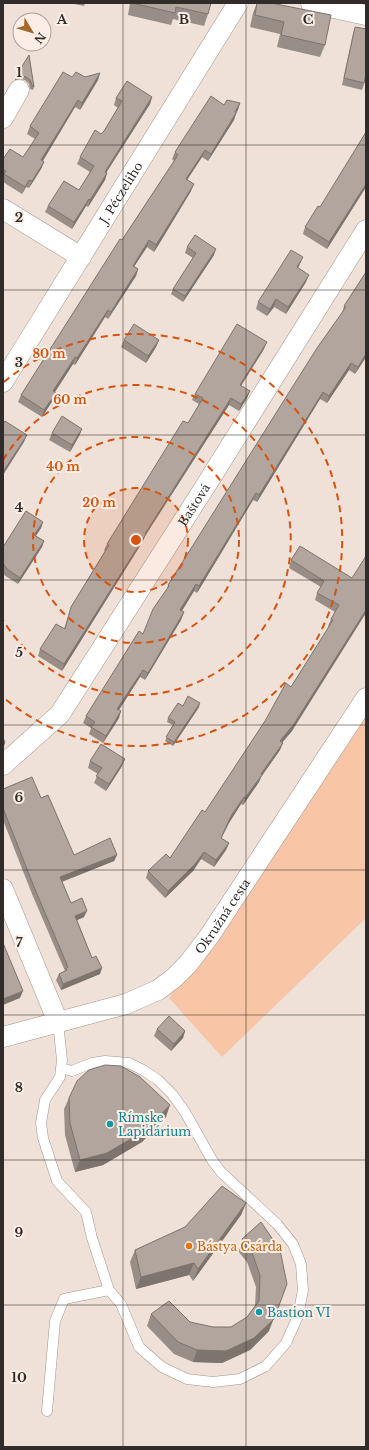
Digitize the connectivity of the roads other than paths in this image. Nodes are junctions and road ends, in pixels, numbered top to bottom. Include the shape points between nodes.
1 (238, 3) edge
2 (311, 3) edge
3 (366, 15) edge
4 (19, 90) dead end
5 (3, 118) edge
6 (3, 209) edge
7 (366, 230) edge
8 (81, 256) junction
9 (3, 382) edge
10 (366, 698) edge
11 (3, 765) edge
12 (3, 889) edge
13 (58, 1022) junction
14 (3, 1037) edge
15 (61, 1068) junction
16 (109, 1290) junction
17 (48, 1411) dead end

1 - 8 street, J. Péczeliho
2 - 3 street
4 - 5 street
6 - 8 street
7 - 11 street, Baštová via 60,714
8 - 9 street, J. Péczeliho
10 - 13 street, Okružná cesta via 239,894 188,964 158,990 126,1004
12 - 13 street
13 - 14 street, Okružná cesta
13 - 15 lane
15 - 16 lane via 60,1077 45,1100 40,1123 43,1138 57,1181 86,1212
15 - 16 lane via 72,1071 92,1063 129,1063 158,1080 185,1112 216,1166 277,1224 293,1244 301,1264 303,1290 298,1316 286,1343 266,1366 240,1379 213,1382 187,1379 162,1368 139,1347 121,1304
16 - 17 lane via 64,1299 55,1321

